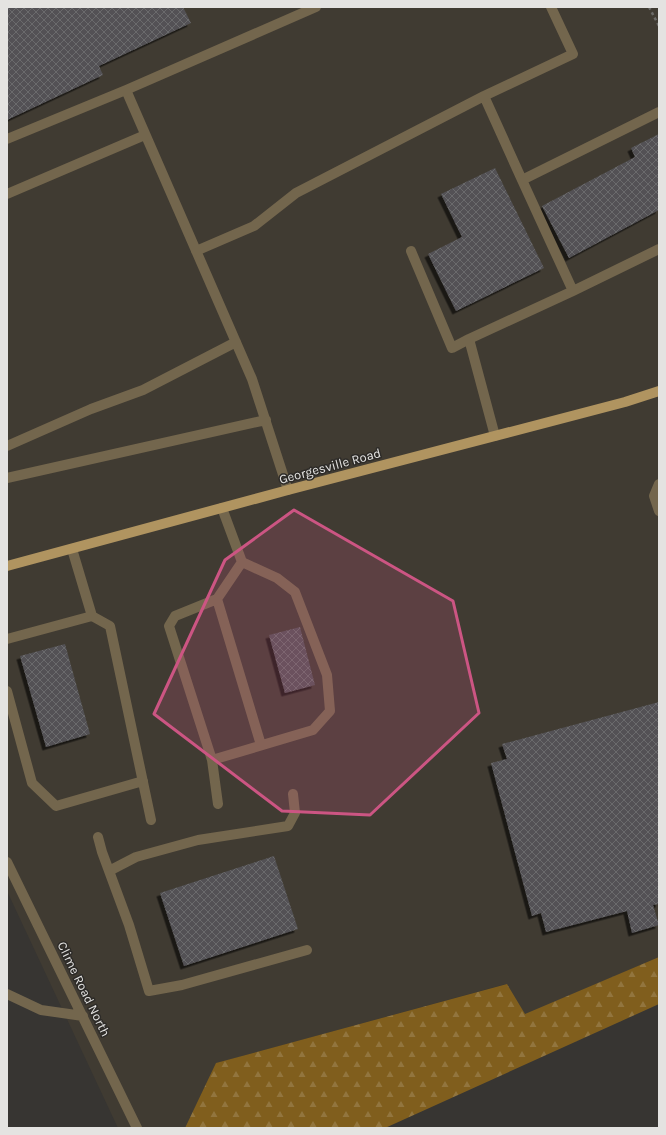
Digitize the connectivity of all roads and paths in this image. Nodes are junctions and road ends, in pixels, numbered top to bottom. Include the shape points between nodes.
1 (316, 7) edge
2 (551, 7) edge
3 (649, 7) edge
4 (297, 11) edge
5 (659, 26) edge
6 (126, 90) junction
7 (484, 96) junction
8 (659, 112) edge
9 (146, 135) junction
10 (7, 139) edge
11 (522, 180) junction
12 (7, 194) edge
13 (659, 249) edge
14 (196, 251) junction
15 (411, 251) dead end
16 (572, 291) junction
17 (469, 339) junction
18 (236, 342) junction
19 (659, 391) edge
20 (266, 420) junction
21 (495, 436) junction
22 (7, 446) edge
23 (7, 478) edge
24 (659, 484) edge
25 (288, 490) junction
26 (222, 508) junction
27 (659, 511) edge
28 (72, 549) junction
29 (242, 562) junction
30 (7, 566) edge
31 (216, 599) junction
32 (92, 616) junction
33 (7, 639) edge
34 (7, 691) edge
35 (261, 745) junction
36 (212, 760) junction
37 (143, 781) junction
38 (293, 794) dead end
39 (218, 804) dead end
40 (151, 820) dead end
41 (98, 837) dead end
42 (7, 862) edge
43 (109, 871) junction
44 (306, 950) dead end
45 (7, 994) edge
46 (83, 1016) junction
47 (137, 1128) edge

1 - 4 street
2 - 7 street via 573,54
3 - 5 path
4 - 6 street
6 - 9 street
6 - 10 street
7 - 11 street
7 - 14 street via 296,193 254,226
8 - 11 street
9 - 12 street
9 - 14 street
11 - 16 street
13 - 16 street
14 - 18 street
15 - 17 street via 452,348
16 - 17 street
17 - 21 street
18 - 20 street
18 - 22 street via 143,390 91,408
19 - 21 main road, Georgesville Road
20 - 23 street
20 - 25 street
21 - 25 main road, Georgesville Road
24 - 27 street via 654,496
25 - 26 main road, Georgesville Road
26 - 28 main road, Georgesville Road
26 - 29 street
28 - 30 main road, Georgesville Road
28 - 32 street
29 - 31 street
29 - 35 street via 277,578 295,592 327,674 330,711 313,730
31 - 35 street
31 - 36 street via 175,616 169,626
32 - 33 street
32 - 37 street via 110,626
34 - 37 street via 32,783 56,806
35 - 36 street
36 - 39 street
37 - 40 street
38 - 43 street via 295,813 288,826 198,840 136,857
41 - 43 street
42 - 46 street, Clime Road North
43 - 44 street via 149,991 182,985
45 - 46 street via 41,1010
46 - 47 street, Clime Road North

